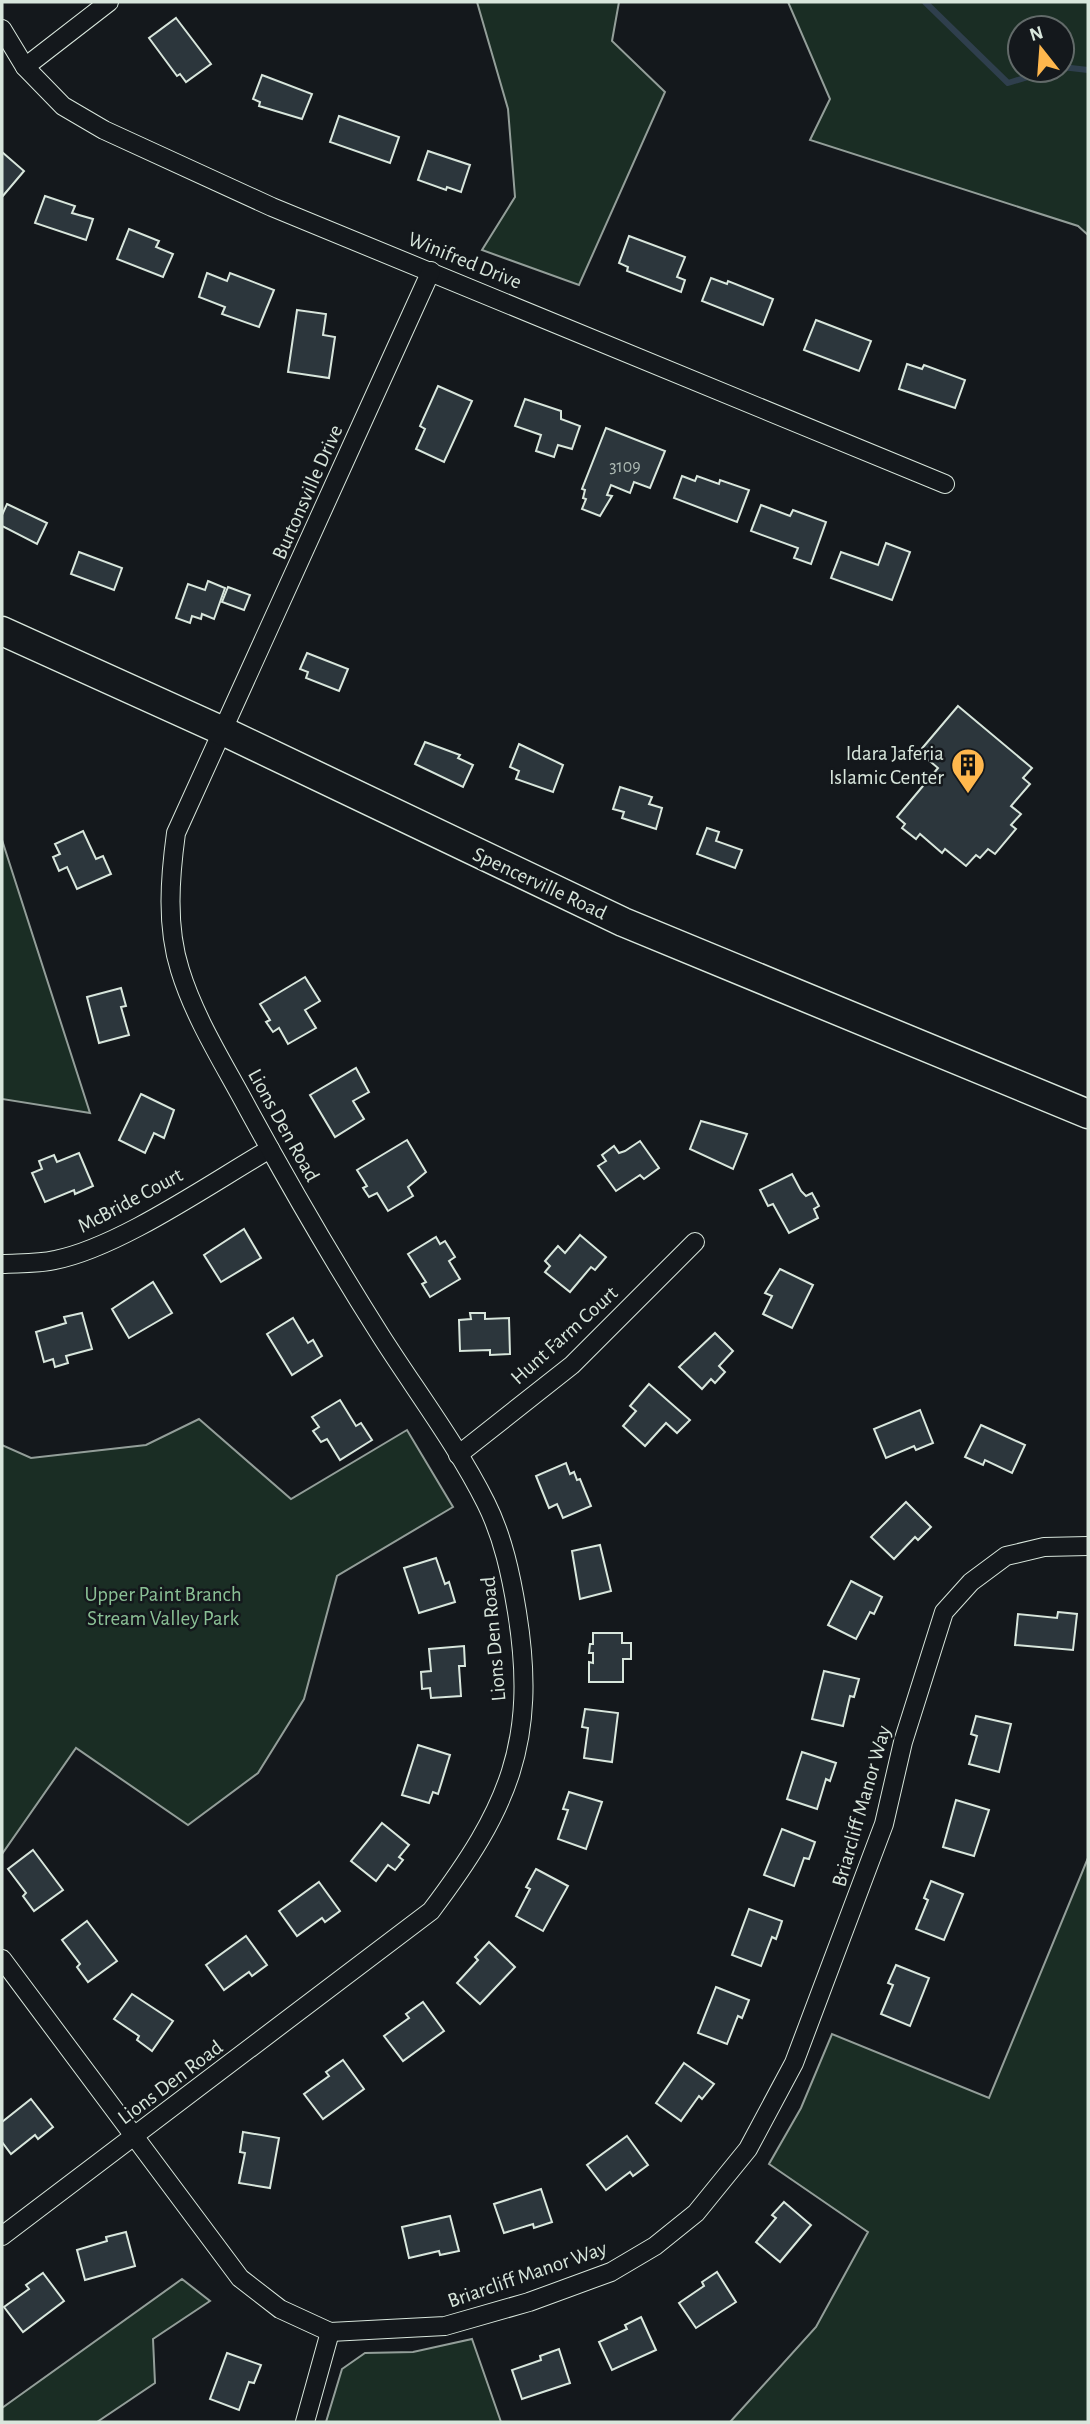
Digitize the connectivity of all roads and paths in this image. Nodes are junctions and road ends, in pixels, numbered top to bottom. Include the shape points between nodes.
1 (109, 2) edge
2 (2, 29) edge
3 (25, 66) junction
4 (431, 271) junction
5 (945, 484) dead end
6 (2, 631) edge
7 (225, 732) junction
8 (1088, 1114) edge
9 (270, 1149) junction
10 (695, 1242) dead end
11 (2, 1264) edge
12 (458, 1455) junction
13 (1088, 1546) edge
14 (2, 1959) edge
15 (133, 2139) junction
16 (2, 2236) edge
17 (330, 2332) junction
18 (305, 2422) edge

1 - 3 street
2 - 3 street, Winifred Drive
3 - 4 street, Winifred Drive via 63,106 104,130 272,207
4 - 5 street, Winifred Drive
4 - 7 street, Burtonsville Drive
6 - 7 main road, Spencerville Road
7 - 8 main road, Spencerville Road via 623,922
7 - 9 street, Lions Den Road via 176,833 170,910 179,968 200,1021
9 - 11 street, McBride Court via 88,1250 55,1261
9 - 12 street, Lions Den Road
10 - 12 street, Hunt Farm Court via 572,1365
12 - 15 street, Lions Den Road via 487,1505 509,1565 519,1626 521,1742 491,1821 464,1868 430,1911
13 - 17 street, Briarcliff Manor Way via 1044,1547 1006,1556 971,1581 944,1612 903,1742 884,1824 794,2063 748,2149 696,2213 655,2246 611,2272 529,2302 445,2326
14 - 15 street, Briarcliff Manor Way
15 - 16 street, Lions Den Road
15 - 17 street, Briarcliff Manor Way via 240,2278 280,2309
17 - 18 street

